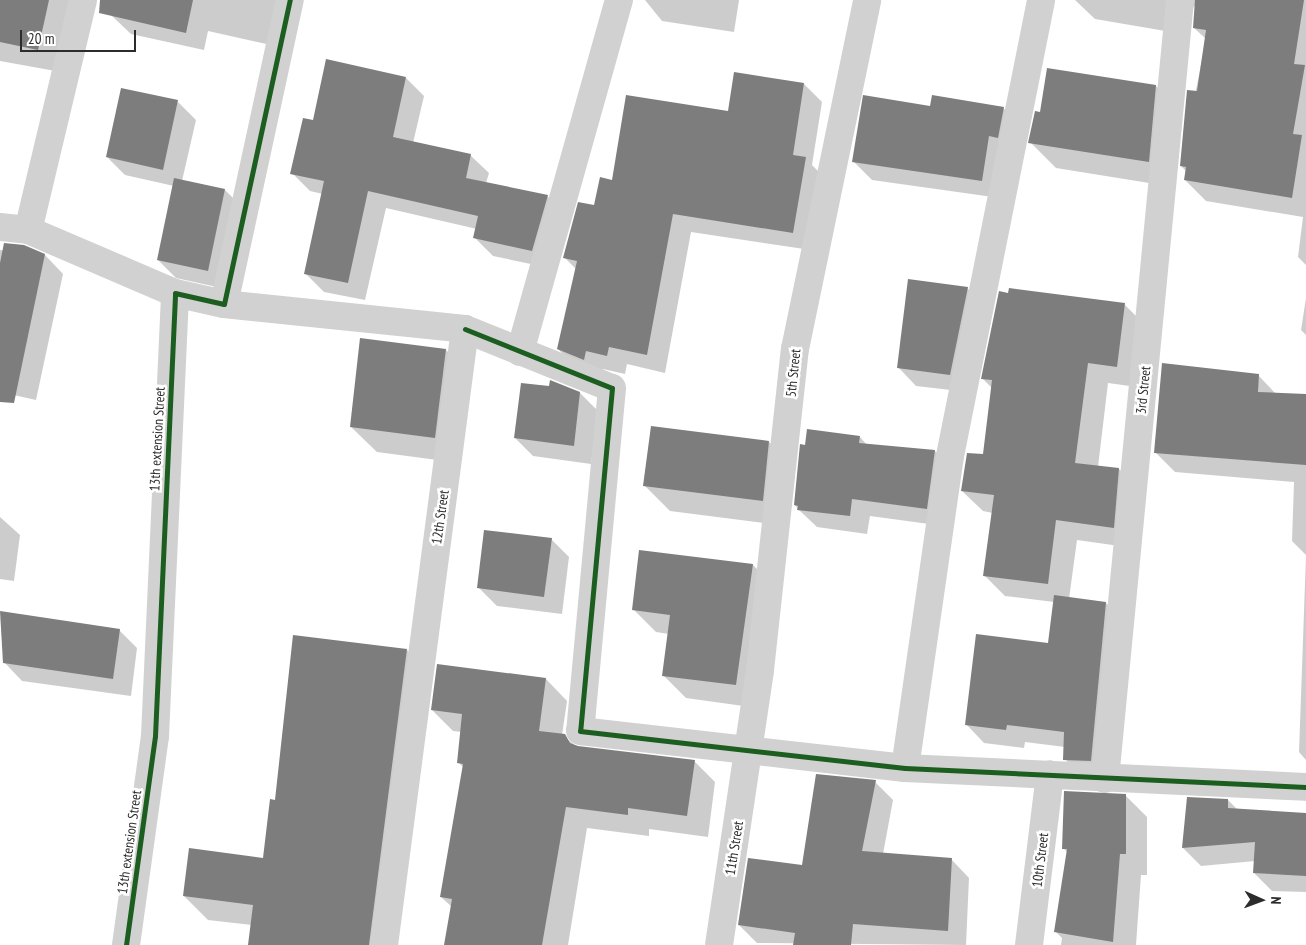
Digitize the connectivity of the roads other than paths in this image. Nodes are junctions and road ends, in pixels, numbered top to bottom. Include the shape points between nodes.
1 (83, 0) edge
2 (290, 0) edge
3 (619, 0) edge
4 (867, 0) edge
5 (1041, 0) edge
6 (1180, 0) edge
7 (0, 227) edge
8 (28, 230) junction
9 (175, 293) junction
10 (224, 304) junction
11 (465, 329) junction
12 (520, 352) junction
13 (748, 750) junction
14 (905, 768) junction
15 (1050, 774) junction
16 (1105, 779) junction
17 (1306, 787) edge
18 (126, 945) edge
19 (384, 945) edge
20 (719, 945) edge
21 (1029, 945) edge

1 - 8 street
2 - 10 street
3 - 12 street
4 - 13 street, 5th Street via 795,349 780,503
5 - 14 street via 950,456
6 - 16 street, 3rd Street
7 - 8 street
8 - 9 street
9 - 10 street
9 - 18 street, 13th extension Street via 155,736
10 - 11 street
11 - 12 street
11 - 19 street, 12th Street
12 - 13 street via 612,388 580,731
13 - 14 street
13 - 20 street, 11th Street
14 - 15 street
15 - 16 street
15 - 21 street, 10th Street
16 - 17 street

